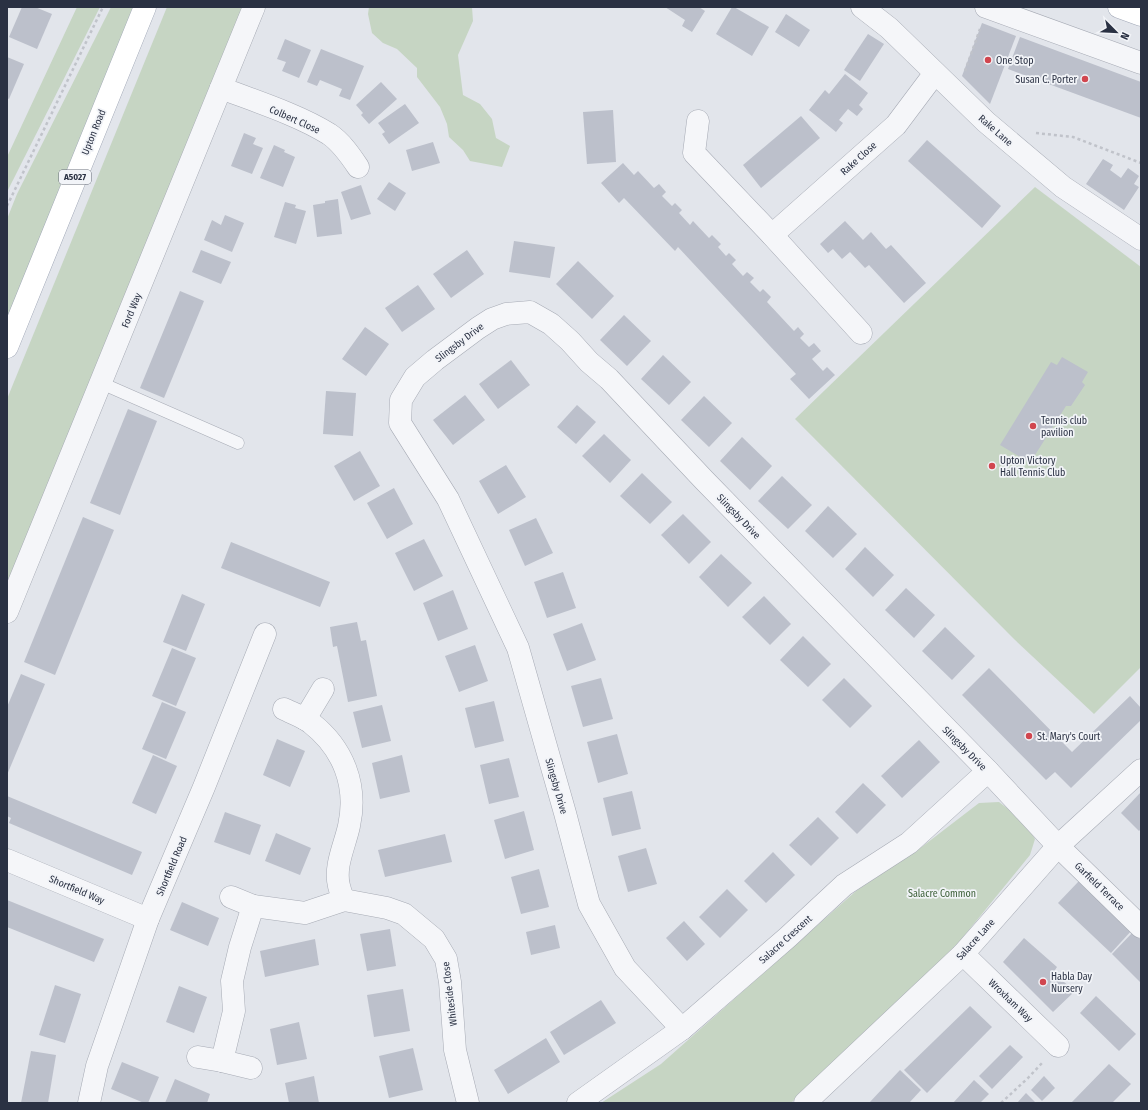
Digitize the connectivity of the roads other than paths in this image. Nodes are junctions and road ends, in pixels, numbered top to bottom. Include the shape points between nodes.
1 (145, 7) edge
2 (254, 7) edge
3 (862, 7) edge
4 (987, 7) edge
5 (1119, 7) edge
6 (1141, 15) edge
7 (1141, 63) edge
8 (935, 74) junction
9 (221, 88) junction
10 (698, 121) dead end
11 (358, 167) dead end
12 (772, 235) junction
13 (1141, 239) edge
14 (861, 333) dead end
15 (7, 347) edge
16 (101, 383) junction
17 (238, 443) dead end
18 (7, 612) edge
19 (265, 634) dead end
20 (323, 689) dead end
21 (284, 709) dead end
22 (305, 719) junction
23 (1141, 770) edge
24 (988, 771) junction
25 (1058, 846) junction
26 (7, 860) edge
27 (231, 897) dead end
28 (344, 900) junction
29 (253, 906) junction
30 (148, 919) junction
31 (1141, 927) edge
32 (963, 954) junction
33 (682, 1029) junction
34 (1058, 1046) road end
35 (198, 1057) dead end
36 (222, 1061) junction
37 (251, 1068) dead end
38 (89, 1103) edge
39 (468, 1103) edge
40 (578, 1103) edge
41 (805, 1103) edge

1 - 15 main road, Upton Road / A5027
2 - 9 street, Ford Way
3 - 8 street, Rake Lane via 889,28
4 - 7 street
5 - 6 main road
8 - 12 street, Rake Close via 896,124
8 - 13 street, Rake Lane via 986,122 1064,187
9 - 11 street, Colbert Close via 296,118 330,135 347,150
9 - 16 street, Ford Way
10 - 12 street via 694,153
12 - 14 street
16 - 17 lane
16 - 18 street, Ford Way
19 - 30 street, Shortfield Road
20 - 22 street
21 - 22 street
22 - 28 street via 331,742 346,767 352,796 350,825 339,865 338,885
23 - 25 street, Salacre Lane
24 - 25 street, Slingsby Drive
24 - 33 street, Salacre Crescent via 909,843 844,885
24 - 33 street, Slingsby Drive via 609,379 551,324 530,312 506,314 478,328 435,360 415,377 401,400 400,424 448,499 518,648 589,904 624,968
25 - 31 street, Garfield Terrace
25 - 32 street, Salacre Lane
26 - 30 street, Shortfield Way
27 - 29 street, Whiteside Close
28 - 29 street, Whiteside Close via 305,913
28 - 39 street, Whiteside Close via 404,914 434,938 446,959 455,1050
29 - 36 street via 232,981 234,1011
30 - 38 street, Shortfield Road via 97,1066
32 - 34 street, Wroxham Way
32 - 41 street, Salacre Lane
33 - 40 street, Salacre Crescent
35 - 36 street
36 - 37 street

